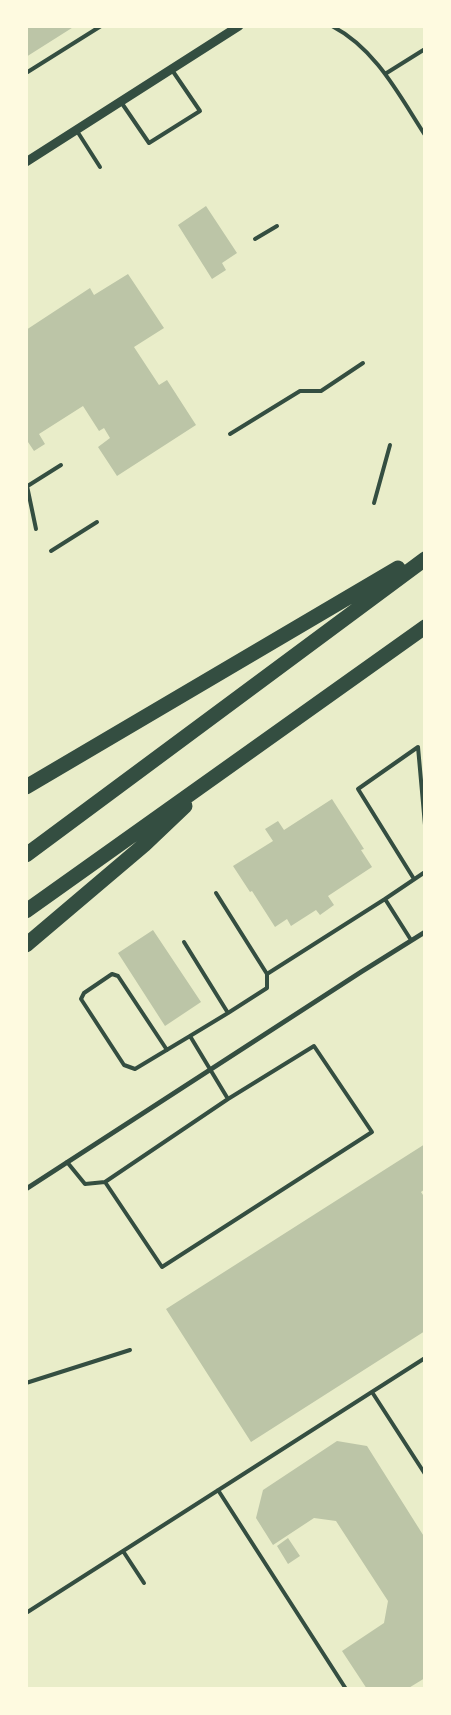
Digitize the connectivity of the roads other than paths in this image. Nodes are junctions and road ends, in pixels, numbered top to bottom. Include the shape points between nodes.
1 (101, 26) edge
2 (238, 26) edge
3 (332, 26) edge
4 (425, 49) edge
5 (172, 69) junction
6 (26, 73) edge
7 (385, 74) junction
8 (120, 102) junction
9 (76, 130) junction
10 (425, 135) edge
11 (26, 162) edge
12 (100, 167) dead end
13 (277, 226) dead end
14 (255, 240) dead end
15 (363, 363) dead end
16 (230, 434) dead end
17 (390, 445) dead end
18 (61, 465) dead end
19 (27, 486) edge
20 (374, 503) dead end
21 (97, 522) dead end
22 (36, 529) dead end
23 (51, 552) dead end
24 (425, 552) edge
25 (425, 559) edge
26 (425, 627) edge
27 (228, 766) junction
28 (26, 787) edge
29 (424, 801) edge
30 (425, 825) edge
31 (26, 854) edge
32 (425, 872) edge
33 (414, 879) junction
34 (216, 893) dead end
35 (385, 899) junction
36 (26, 911) edge
37 (425, 932) edge
38 (411, 940) junction
39 (184, 942) dead end
40 (26, 945) edge
41 (267, 974) junction
42 (228, 1013) junction
43 (190, 1036) junction
44 (167, 1050) junction
45 (210, 1070) junction
46 (228, 1099) junction
47 (68, 1162) junction
48 (105, 1182) junction
49 (26, 1189) edge
50 (130, 1350) dead end
51 (425, 1358) edge
52 (26, 1384) edge
53 (372, 1392) junction
54 (425, 1474) edge
55 (218, 1490) junction
56 (123, 1551) junction
57 (144, 1584) dead end
58 (26, 1613) edge
59 (346, 1689) edge

1 - 6 lane
2 - 5 street
3 - 7 lane via 370,54
4 - 7 lane
5 - 8 street
5 - 8 lane via 200,111 149,143
7 - 10 lane
8 - 9 street
9 - 11 street
9 - 12 lane
13 - 14 lane
15 - 16 lane via 321,391 300,390
17 - 20 lane
18 - 19 lane
19 - 22 lane
21 - 23 lane
24 - 28 highway
25 - 31 highway
26 - 27 highway
27 - 36 highway
27 - 40 highway via 144,845
29 - 30 lane
29 - 33 lane via 418,747 358,789
32 - 33 lane
33 - 35 lane
34 - 41 lane
35 - 38 lane
35 - 41 lane
37 - 38 street
38 - 45 street
39 - 42 lane
41 - 42 lane via 267,988
42 - 43 lane
43 - 44 lane
43 - 45 lane
44 - 44 lane via 135,1070 124,1065 82,999 84,993 112,974 118,976
45 - 46 lane
45 - 47 street
46 - 48 lane
46 - 48 lane via 314,1046 372,1132 162,1267
47 - 48 lane via 85,1184
47 - 49 street
50 - 52 lane
51 - 53 lane
53 - 54 lane
53 - 55 lane
55 - 56 lane
55 - 59 lane
56 - 57 lane
56 - 58 lane

